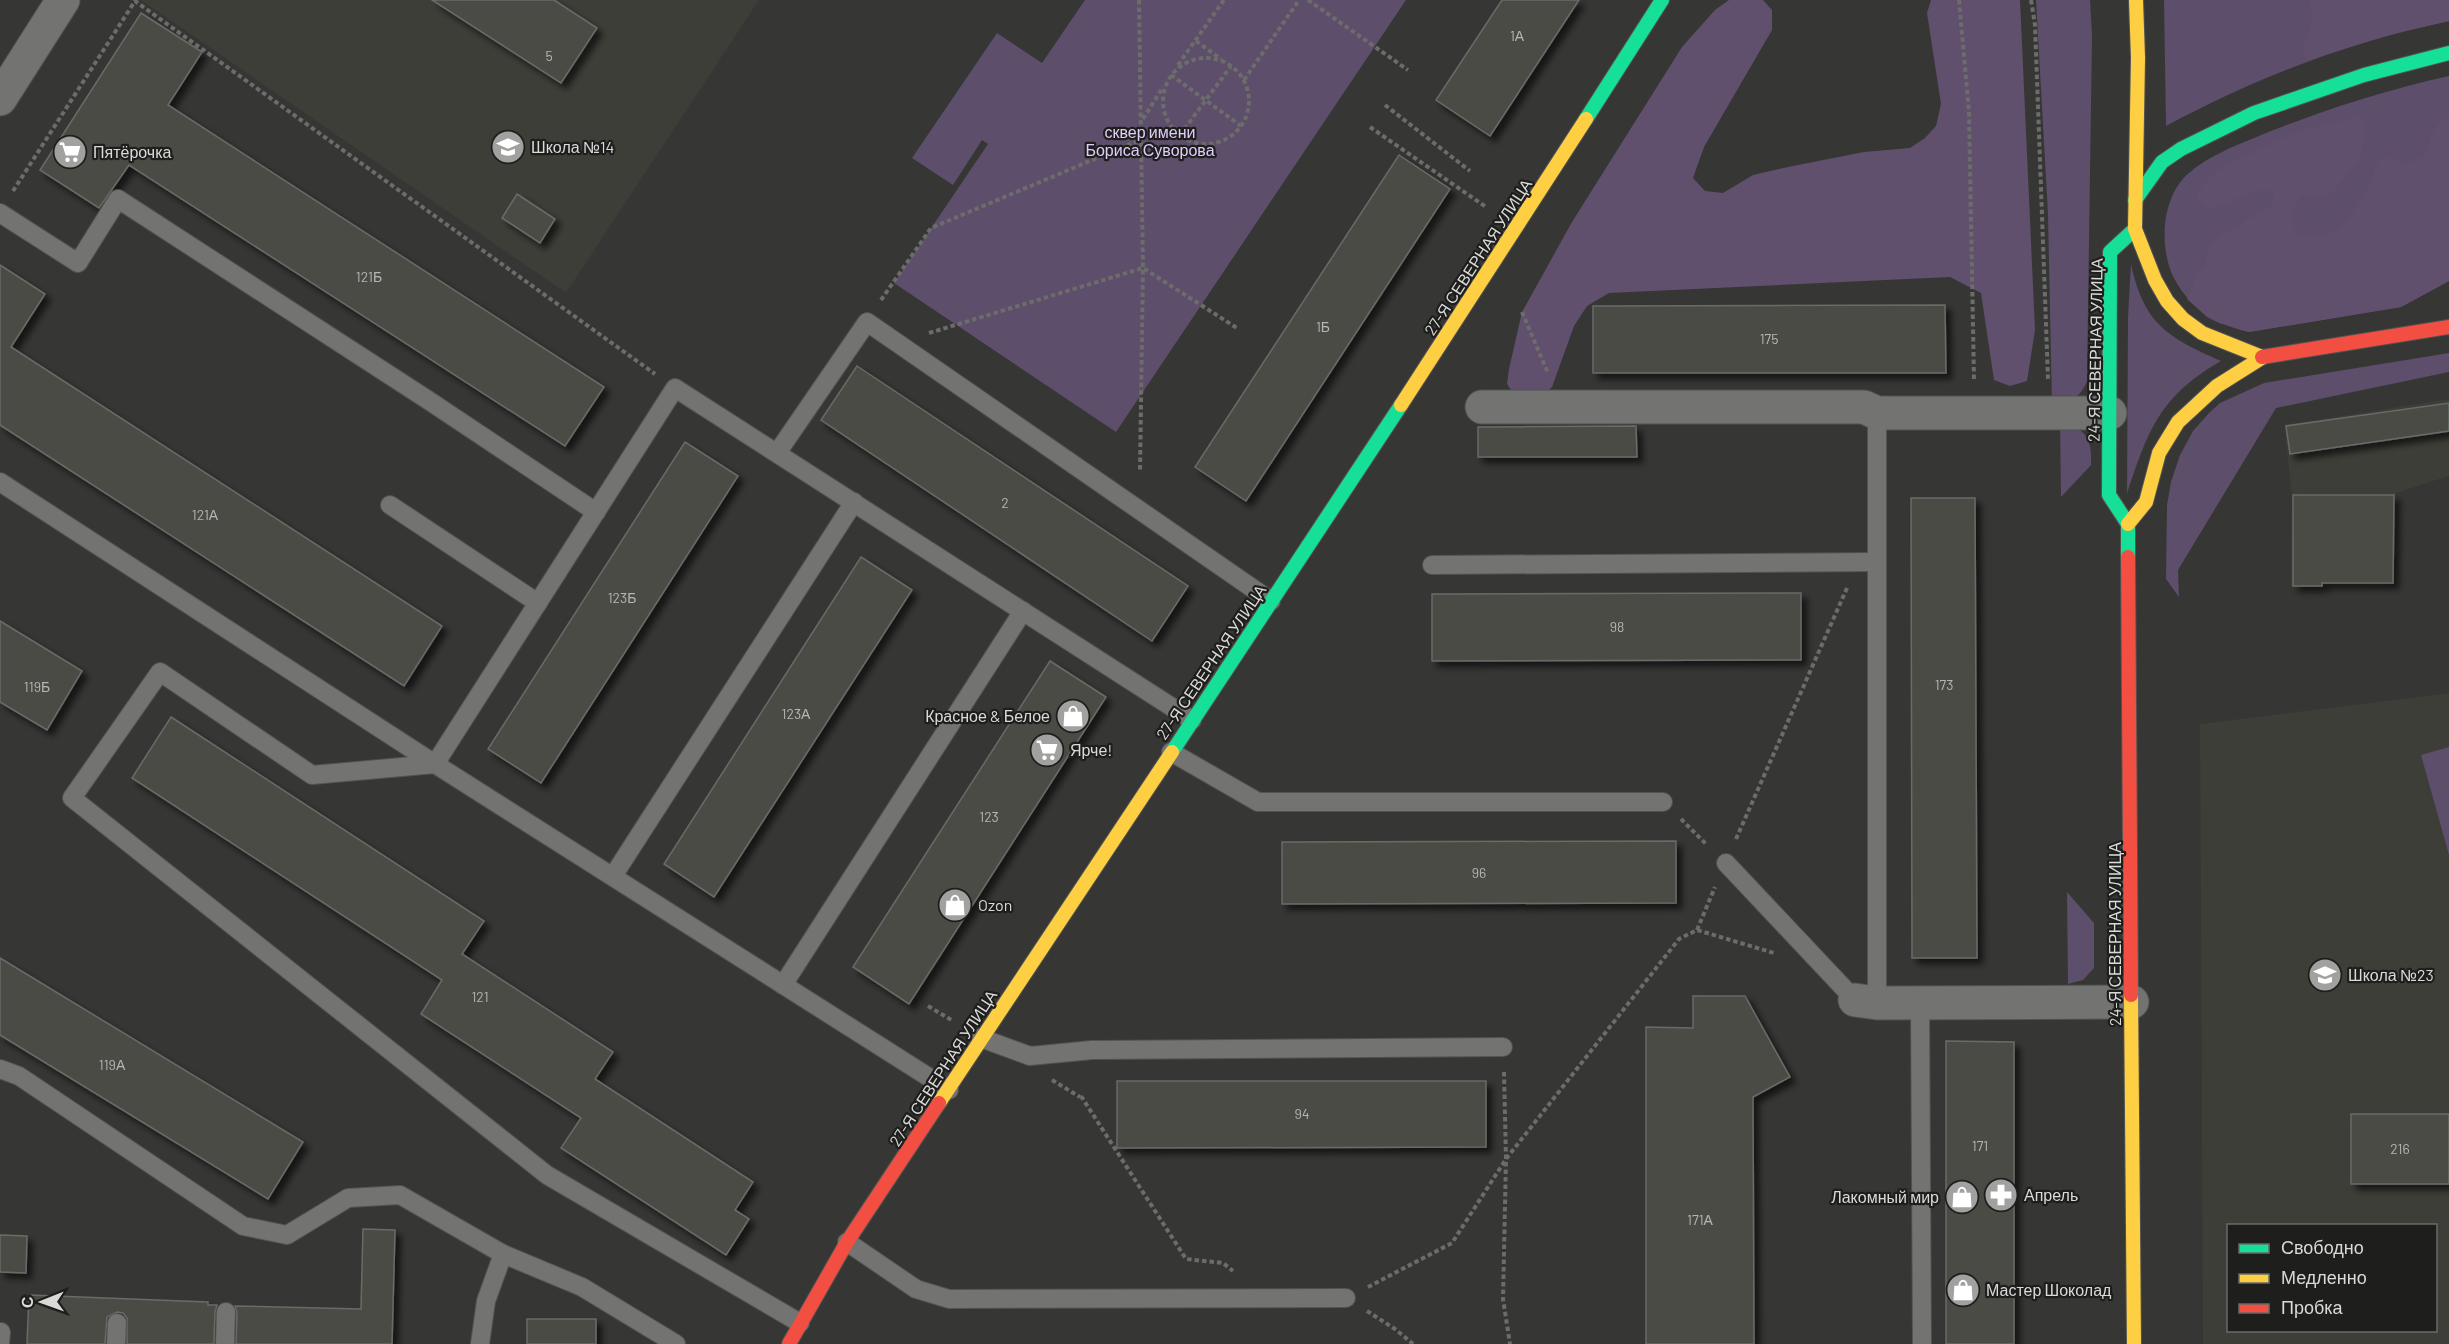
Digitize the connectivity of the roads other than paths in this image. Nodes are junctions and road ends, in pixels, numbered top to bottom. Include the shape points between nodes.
1 (63, 0) edge
2 (1662, 0) edge
3 (2136, 0) edge
4 (2449, 53) edge
5 (0, 99) edge
6 (2135, 200) junction
7 (3, 207) edge
8 (2135, 229) junction
9 (2449, 327) edge
10 (2263, 357) junction
11 (1482, 407) dead end
12 (1876, 413) junction
13 (2110, 413) junction
14 (777, 453) junction
15 (0, 482) edge
16 (854, 502) junction
17 (390, 505) dead end
18 (596, 512) junction
19 (2128, 524) junction
20 (1867, 562) junction
21 (1432, 565) dead end
22 (1271, 602) junction
23 (538, 603) junction
24 (1023, 611) junction
25 (1192, 720) junction
26 (1171, 752) junction
27 (435, 764) junction
28 (1663, 802) road end
29 (1726, 863) road end
30 (613, 876) junction
31 (783, 985) junction
32 (1866, 1001) junction
33 (2132, 1002) junction
34 (1920, 1003) junction
35 (981, 1038) junction
36 (1503, 1047) road end
37 (0, 1069) edge
38 (949, 1090) junction
39 (848, 1242) junction
40 (503, 1254) junction
41 (1346, 1298) road end
42 (226, 1312) dead end
43 (117, 1323) dead end
44 (800, 1323) junction
45 (1, 1332) edge
46 (0, 1344) edge
47 (116, 1344) edge
48 (225, 1344) edge
49 (480, 1344) edge
50 (676, 1344) edge
51 (789, 1344) edge
52 (1922, 1344) edge
53 (2134, 1344) edge

1 - 5 street
2 - 22 main road, 27-Я СЕВЕРНАЯ УЛИЦА
3 - 6 main road
4 - 6 main road via 2364,75 2254,113 2162,162
6 - 8 main road
7 - 18 lane via 78,263 118,200
8 - 10 main road via 2155,280 2183,319 2211,337
8 - 13 main road, 24-Я СЕВЕРНАЯ УЛИЦА via 2110,252
9 - 10 main road
10 - 19 main road via 2208,391 2189,409 2160,452 2145,503
11 - 12 street via 1864,407
12 - 13 street
12 - 20 lane
13 - 19 main road, 24-Я СЕВЕРНАЯ УЛИЦА via 2109,495
14 - 16 lane
14 - 18 lane via 675,388
14 - 22 lane via 867,322
15 - 27 lane
16 - 24 lane
16 - 30 lane
17 - 23 lane
18 - 23 lane
19 - 33 main road, 24-Я СЕВЕРНАЯ УЛИЦА
20 - 21 lane
20 - 32 lane
22 - 25 main road, 27-Я СЕВЕРНАЯ УЛИЦА
23 - 27 lane
24 - 25 lane
24 - 31 lane
25 - 26 main road, 27-Я СЕВЕРНАЯ УЛИЦА
26 - 28 lane via 1258,802
26 - 35 main road, 27-Я СЕВЕРНАЯ УЛИЦА
27 - 30 lane
27 - 44 lane via 312,775 160,672 72,798 547,1175
29 - 32 lane
30 - 31 lane
31 - 38 lane
32 - 34 street
33 - 34 street
33 - 53 main road, 24-Я СЕВЕРНАЯ УЛИЦА
34 - 52 lane
35 - 36 lane via 1030,1056 1092,1050
35 - 38 main road, 27-Я СЕВЕРНАЯ УЛИЦА
37 - 40 lane via 19,1076 243,1226 287,1235 348,1197 400,1195
38 - 39 main road, 27-Я СЕВЕРНАЯ УЛИЦА
39 - 41 lane via 916,1289 949,1299
39 - 44 main road, 27-Я СЕВЕРНАЯ УЛИЦА
40 - 49 lane via 486,1301
40 - 50 lane via 582,1287
42 - 48 lane
43 - 47 lane
44 - 51 main road, 27-Я СЕВЕРНАЯ УЛИЦА
45 - 46 lane

